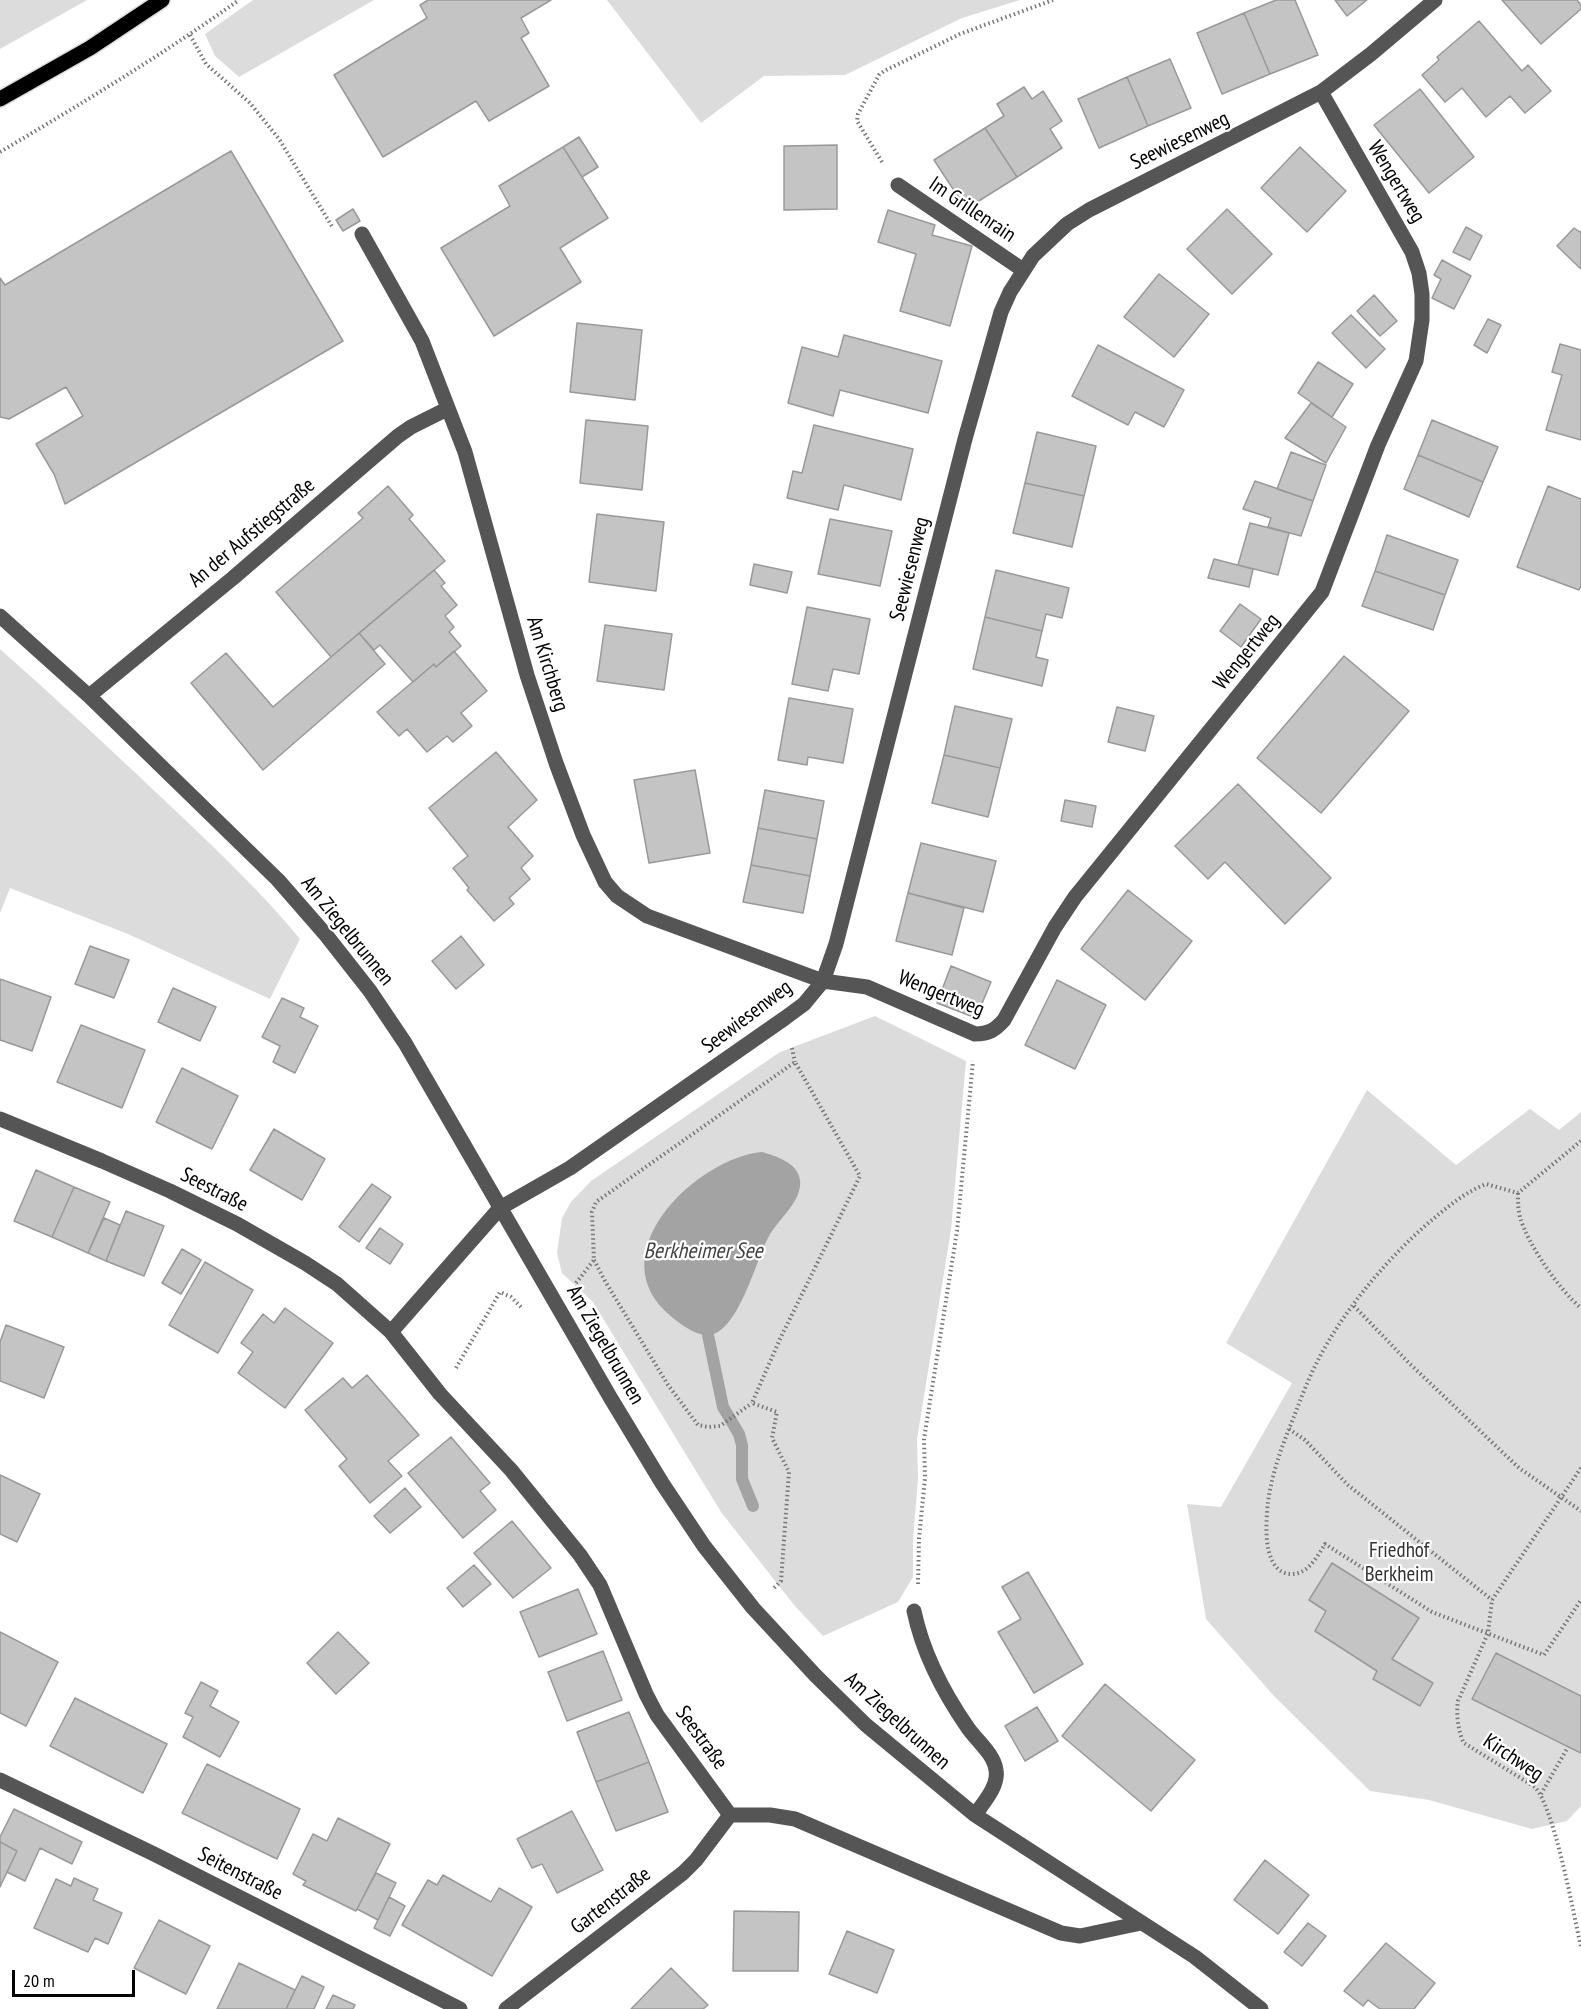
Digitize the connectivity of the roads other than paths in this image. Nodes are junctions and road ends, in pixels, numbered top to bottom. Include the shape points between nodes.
1 (162, 0) edge
2 (1436, 0) edge
3 (1320, 92) junction
4 (0, 99) edge
5 (898, 185) road end
6 (362, 234) road end
7 (1023, 270) junction
8 (447, 409) junction
9 (0, 616) edge
10 (90, 696) junction
11 (823, 981) junction
12 (0, 1119) edge
13 (500, 1208) junction
14 (391, 1332) junction
15 (914, 1611) road end
16 (0, 1780) edge
17 (730, 1815) junction
18 (975, 1815) junction
19 (1141, 1923) junction
20 (460, 2009) edge
21 (506, 2009) edge
22 (1261, 2009) edge

1 - 4 main road via 90,48
2 - 3 street, Seewiesenweg
3 - 7 street, Seewiesenweg via 1089,210 1049,238
3 - 11 street, Wengertweg via 1412,252 1422,294 1416,361 1378,445 1322,592 1075,897 994,1031 975,1034 867,987
5 - 7 street, Im Grillenrain
6 - 8 street, Am Kirchberg via 422,341
7 - 11 street, Seewiesenweg via 1001,312 992,340 836,944
8 - 10 street, An der Aufstiegstraße via 398,436
8 - 11 street, Am Kirchberg via 470,465 555,763 605,882 617,896 647,916
9 - 10 street, Am Ziegelbrunnen
10 - 13 street, Am Ziegelbrunnen via 271,872 326,934 405,1043
11 - 13 street, Seewiesenweg via 804,1004 785,1018 570,1168
12 - 14 street, Seestraße via 170,1191 237,1224 337,1284
13 - 14 street
13 - 18 street, Am Ziegelbrunnen via 662,1483 704,1546 753,1608 816,1676 866,1725
14 - 17 street, Seestraße via 440,1394 512,1470 580,1555 600,1585 657,1715
15 - 18 street via 925,1653 936,1675 996,1769 994,1786
16 - 20 street, Seitenstraße
17 - 19 street via 795,1819 1062,1933 1080,1936
17 - 21 street, Gartenstraße via 683,1873
18 - 19 street, Am Ziegelbrunnen
19 - 22 street, Am Ziegelbrunnen via 1195,1957

